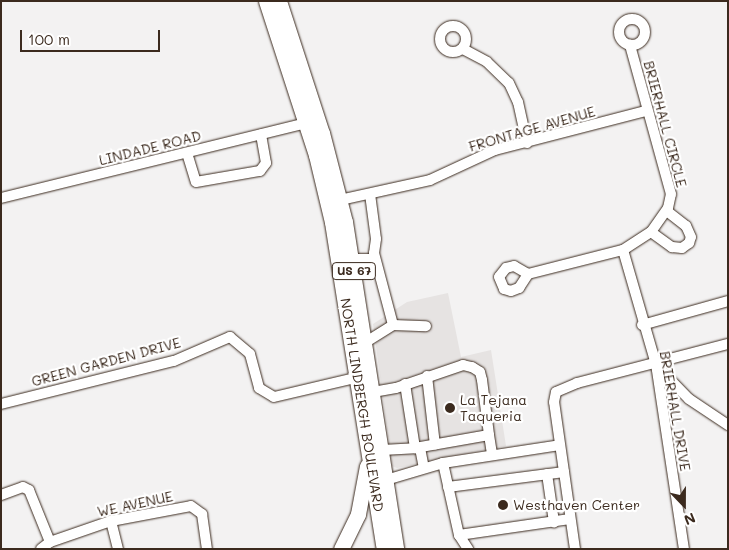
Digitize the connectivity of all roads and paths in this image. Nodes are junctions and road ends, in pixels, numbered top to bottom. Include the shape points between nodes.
1 (266, 1) edge
2 (279, 1) edge
3 (630, 45) dead end
4 (463, 49) dead end
5 (646, 112) junction
6 (306, 123) junction
7 (261, 134) junction
8 (527, 143) junction
9 (187, 153) junction
10 (370, 194) junction
11 (1, 198) edge
12 (340, 200) junction
13 (667, 211) junction
14 (651, 232) junction
15 (623, 250) junction
16 (352, 259) junction
17 (375, 259) junction
18 (528, 274) dead end
19 (728, 301) edge
20 (393, 325) junction
21 (642, 325) junction
22 (426, 326) dead end
23 (366, 342) junction
24 (728, 344) edge
25 (656, 364) junction
26 (427, 376) junction
27 (359, 377) junction
28 (405, 384) junction
29 (373, 392) junction
30 (1, 404) edge
31 (728, 425) edge
32 (489, 435) junction
33 (435, 445) junction
34 (560, 445) junction
35 (417, 448) junction
36 (376, 451) junction
37 (492, 455) junction
38 (443, 463) junction
39 (424, 468) junction
40 (564, 472) junction
41 (547, 474) junction
42 (386, 480) junction
43 (448, 487) junction
44 (1, 495) edge
45 (570, 519) junction
46 (111, 521) junction
47 (554, 522) junction
48 (459, 535) junction
49 (50, 542) junction
50 (41, 549) edge
51 (118, 549) edge
52 (206, 549) edge
53 (341, 549) edge
54 (384, 549) edge
55 (396, 549) edge
56 (468, 549) edge
57 (575, 549) edge
58 (684, 549) edge

1 - 6 highway, NORTH LINDBERGH BOULEVARD / US 67
2 - 12 highway, NORTH LINDBERGH BOULEVARD / US 67
3 - 5 street, BRIERHALL CIRCLE
4 - 8 street via 487,62 509,83 518,102
5 - 8 street, FRONTAGE AVENUE
5 - 13 street, BRIERHALL CIRCLE via 671,194
6 - 7 street, LINDADE ROAD
6 - 27 highway, NORTH LINDBERGH BOULEVARD / US 67 via 332,222
7 - 9 street, LINDADE ROAD
7 - 9 street via 266,163 260,170 196,182
8 - 10 street, FRONTAGE AVENUE via 470,159 430,180
9 - 11 street, LINDADE ROAD
10 - 12 street, FRONTAGE AVENUE
10 - 17 street via 376,239
12 - 16 highway, NORTH LINDBERGH BOULEVARD / US 67
13 - 14 street
13 - 14 street via 686,226 691,237 689,243 682,248 672,247
14 - 15 street
15 - 18 street
15 - 21 street, BRIERHALL DRIVE
16 - 17 street
16 - 23 highway, NORTH LINDBERGH BOULEVARD / US 67
17 - 20 street
19 - 21 street
20 - 22 street
20 - 23 street
21 - 25 street, BRIERHALL DRIVE
23 - 29 highway, NORTH LINDBERGH BOULEVARD / US 67
24 - 25 street
25 - 31 street via 689,399
25 - 34 street via 577,383 556,392 554,402
25 - 58 street, BRIERHALL DRIVE
26 - 28 street
26 - 32 street via 463,365 480,372
26 - 33 street
27 - 30 street, GREEN GARDEN DRIVE via 274,397 259,388 250,354 230,337 174,361
27 - 36 highway, NORTH LINDBERGH BOULEVARD / US 67
28 - 29 street
28 - 35 street
29 - 36 highway, NORTH LINDBERGH BOULEVARD / US 67
32 - 33 street
32 - 37 street
33 - 35 street
34 - 37 street
34 - 40 street
35 - 36 street
35 - 39 street
36 - 42 highway, NORTH LINDBERGH BOULEVARD / US 67
36 - 53 highway via 362,502
36 - 54 highway, NORTH LINDBERGH BOULEVARD / US 67
37 - 38 street
38 - 39 street
38 - 43 street
39 - 42 street
40 - 41 street
40 - 45 street
41 - 43 street
41 - 47 street
42 - 55 highway, NORTH LINDBERGH BOULEVARD / US 67
43 - 48 street
44 - 49 street via 18,488 29,490
45 - 47 street
45 - 57 street
46 - 49 street, WE AVENUE
46 - 51 street
46 - 52 street, WE AVENUE via 192,506 202,514
47 - 48 street
48 - 56 street
49 - 50 street, WE AVENUE

